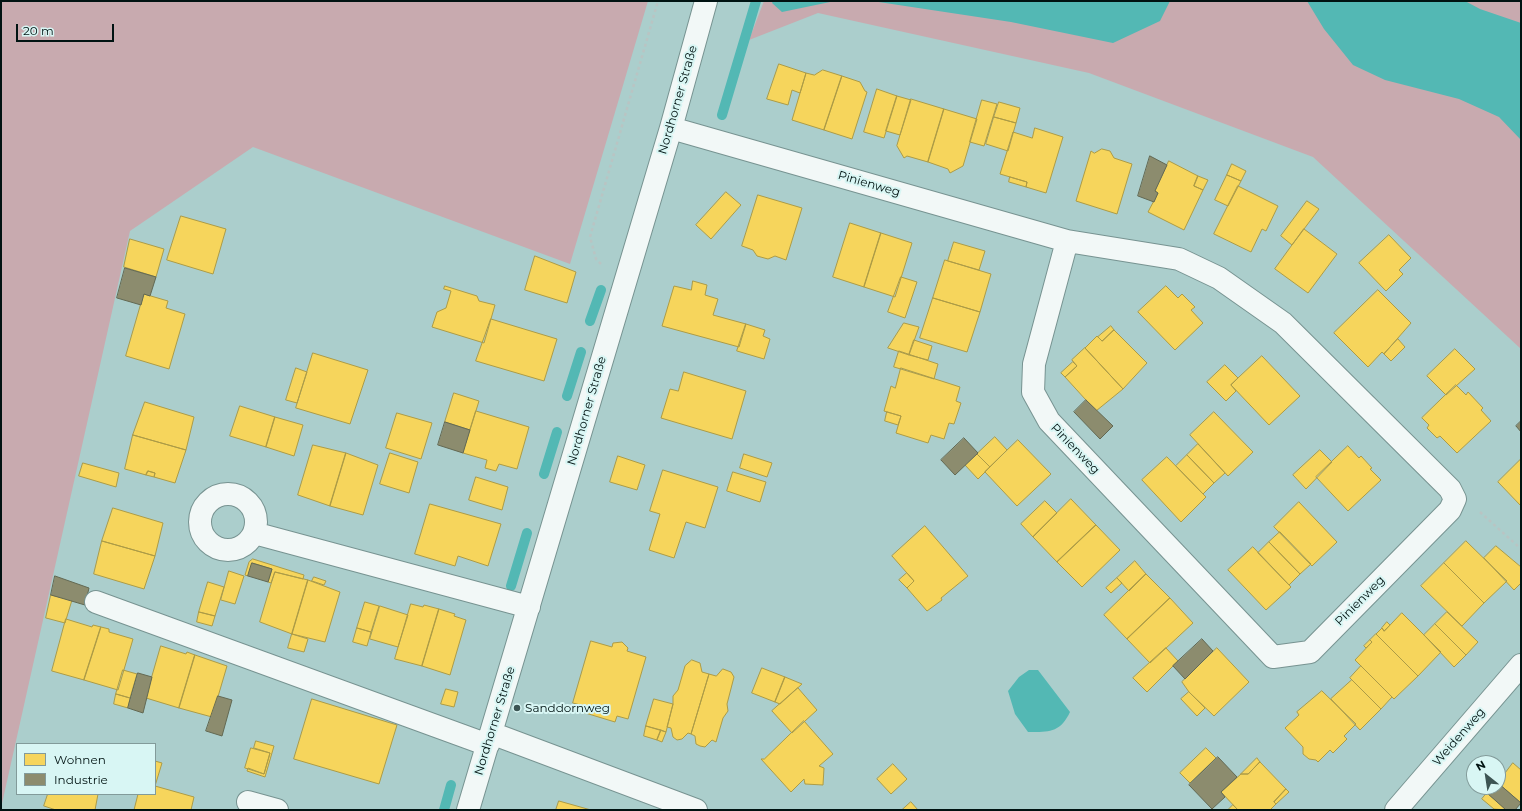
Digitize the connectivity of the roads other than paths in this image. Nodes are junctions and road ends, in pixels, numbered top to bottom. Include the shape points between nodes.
1 (704, 4) edge
2 (671, 128) junction
3 (1067, 240) junction
4 (254, 533) dead end
5 (96, 602) dead end
6 (529, 607) junction
7 (1521, 665) edge
8 (490, 739) junction
9 (248, 802) dead end
10 (277, 810) edge
11 (468, 810) edge
12 (696, 810) edge
13 (1396, 810) edge

1 - 2 street, Nordhorner Straße
2 - 3 street, Pinienweg
2 - 6 street, Nordhorner Straße
3 - 3 street, Pinienweg via 1179,259 1219,278 1283,323 1450,489 1455,499 1450,510 1310,652 1273,657 1049,421 1033,392 1034,364
4 - 6 street
5 - 8 street
6 - 8 street, Nordhorner Straße
7 - 13 street, Weidenweg
8 - 11 street, Nordhorner Straße
8 - 12 street
9 - 10 street

